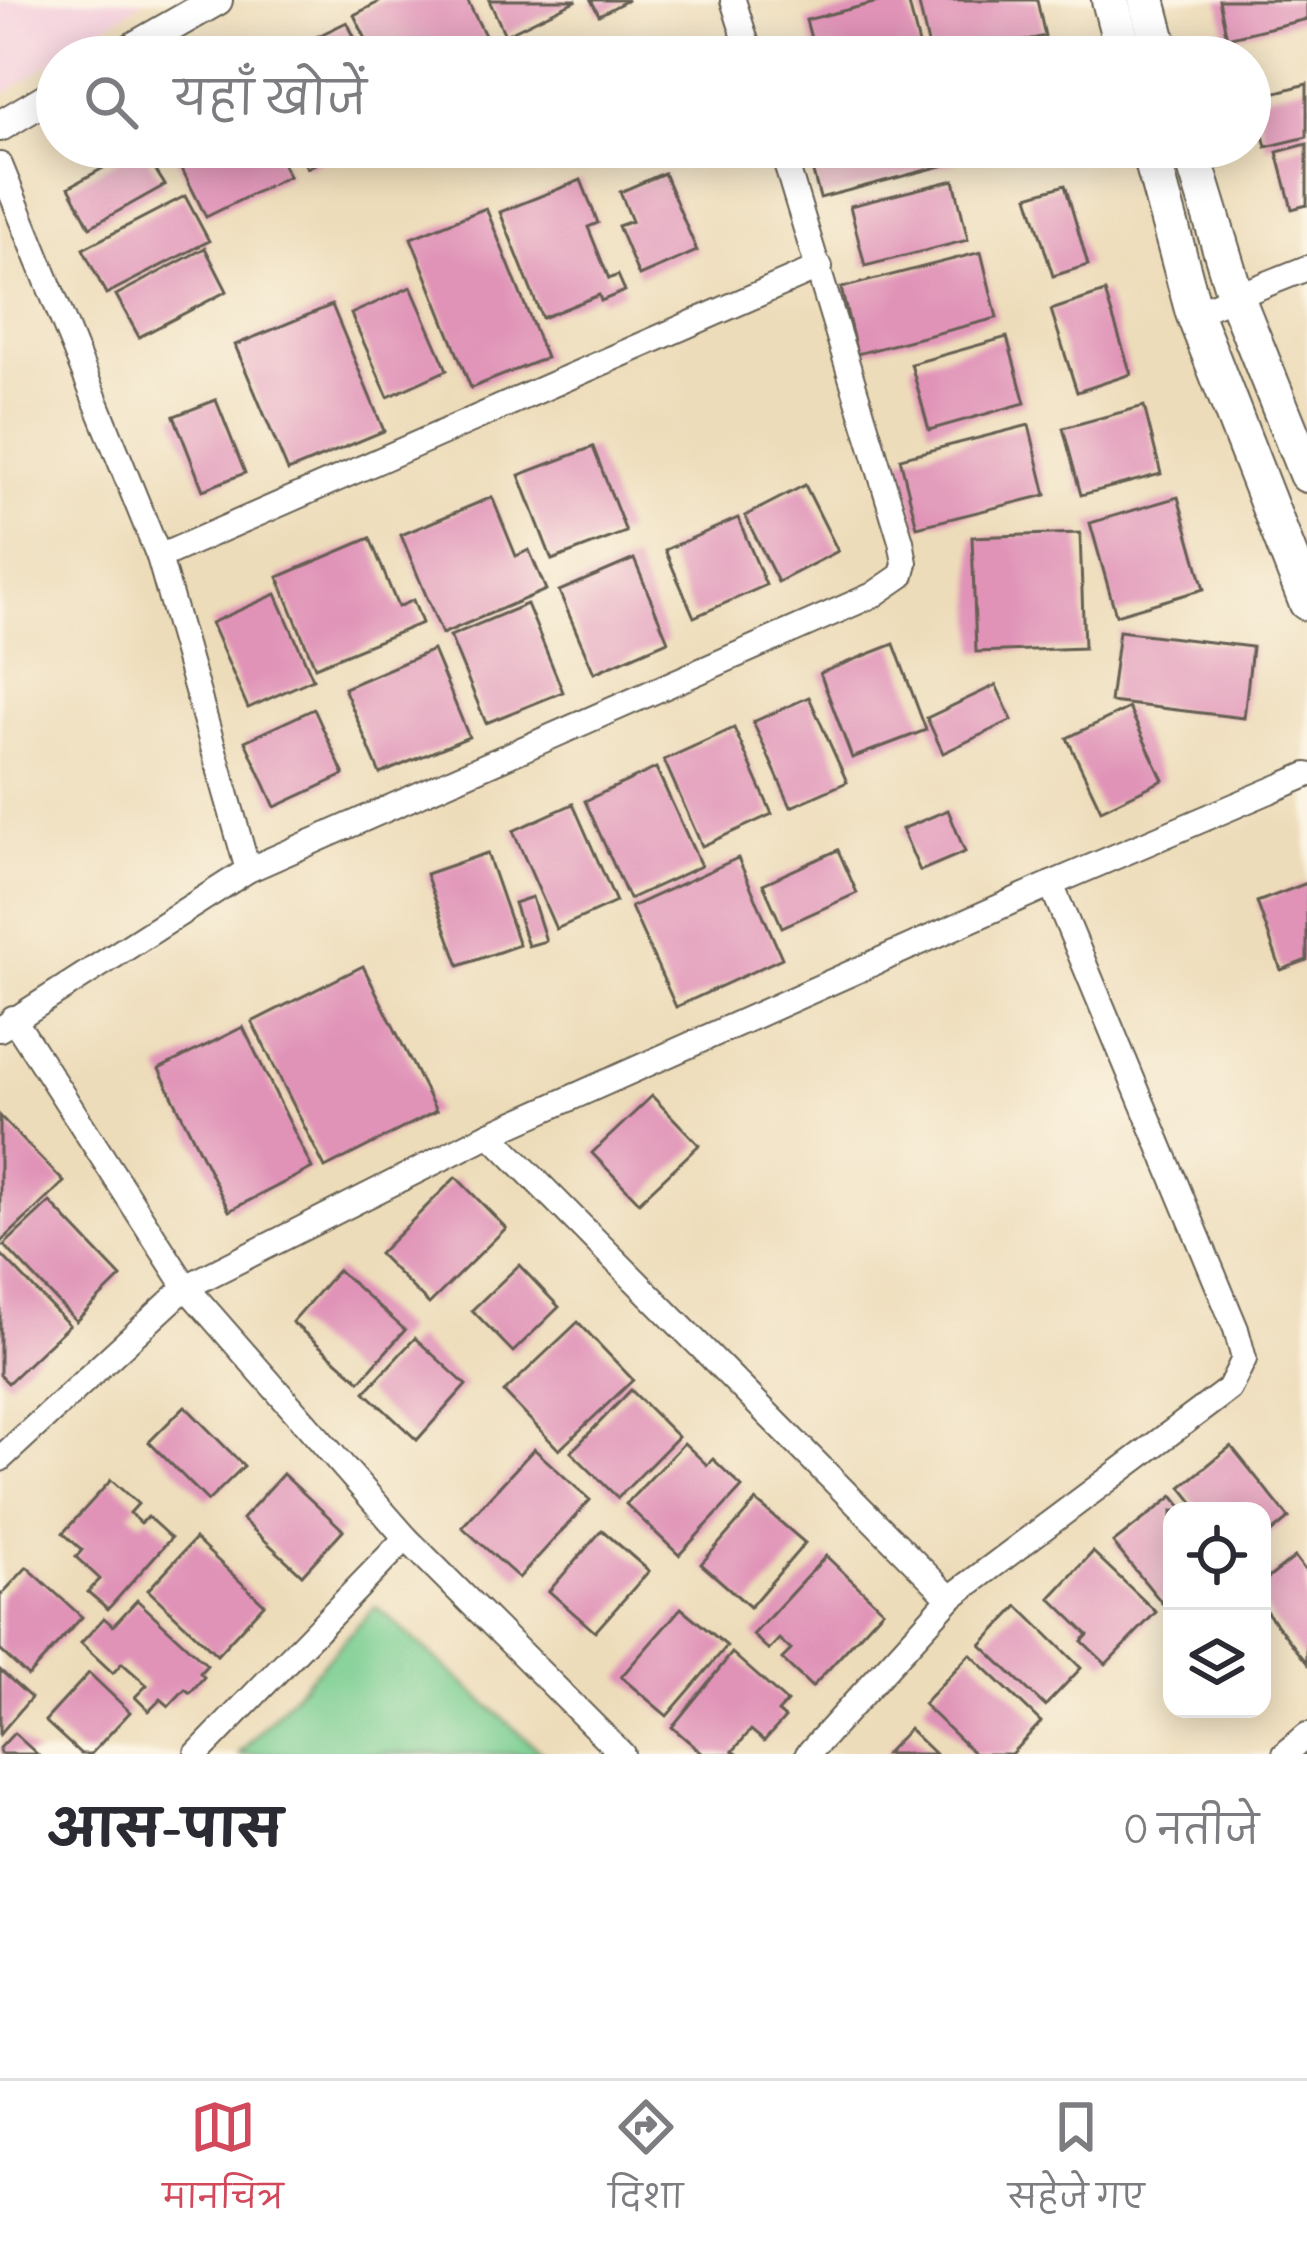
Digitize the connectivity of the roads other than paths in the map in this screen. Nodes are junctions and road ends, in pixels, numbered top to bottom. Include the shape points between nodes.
1 (217, 0) edge
2 (733, 0) edge
3 (1110, 0) edge
4 (1147, 0) edge
5 (175, 10) edge
6 (143, 36) edge
7 (745, 36) edge
8 (1119, 36) edge
9 (1156, 36) edge
10 (36, 105) edge
11 (0, 126) edge
12 (0, 165) edge
13 (788, 168) edge
14 (1155, 168) edge
15 (1196, 168) edge
16 (820, 267) junction
17 (1307, 268) edge
18 (1235, 295) junction
19 (1194, 313) junction
20 (1307, 474) edge
21 (159, 557) junction
22 (1307, 602) edge
23 (1307, 775) edge
24 (248, 870) junction
25 (1052, 884) junction
26 (6, 1024) edge
27 (490, 1134) junction
28 (186, 1287) junction
29 (0, 1460) edge
30 (406, 1538) junction
31 (950, 1598) junction
32 (1305, 1742) edge
33 (197, 1754) edge
34 (622, 1754) edge
35 (808, 1754) edge
36 (1285, 1754) edge

1 - 5 street
2 - 7 street
3 - 8 main road
4 - 9 main road
5 - 6 street
10 - 11 street
12 - 21 street
13 - 16 street
14 - 19 main road
15 - 18 main road
16 - 21 street
16 - 24 street via 901,541 902,575 873,595
17 - 18 street
18 - 19 street
18 - 20 main road
19 - 22 main road
21 - 24 street
23 - 25 street
24 - 26 street
25 - 27 street
25 - 31 street via 1244,1359 1229,1389
26 - 28 street
27 - 28 street
27 - 31 street
28 - 29 street
28 - 30 street
30 - 33 street
30 - 34 street
31 - 35 street
32 - 36 street

